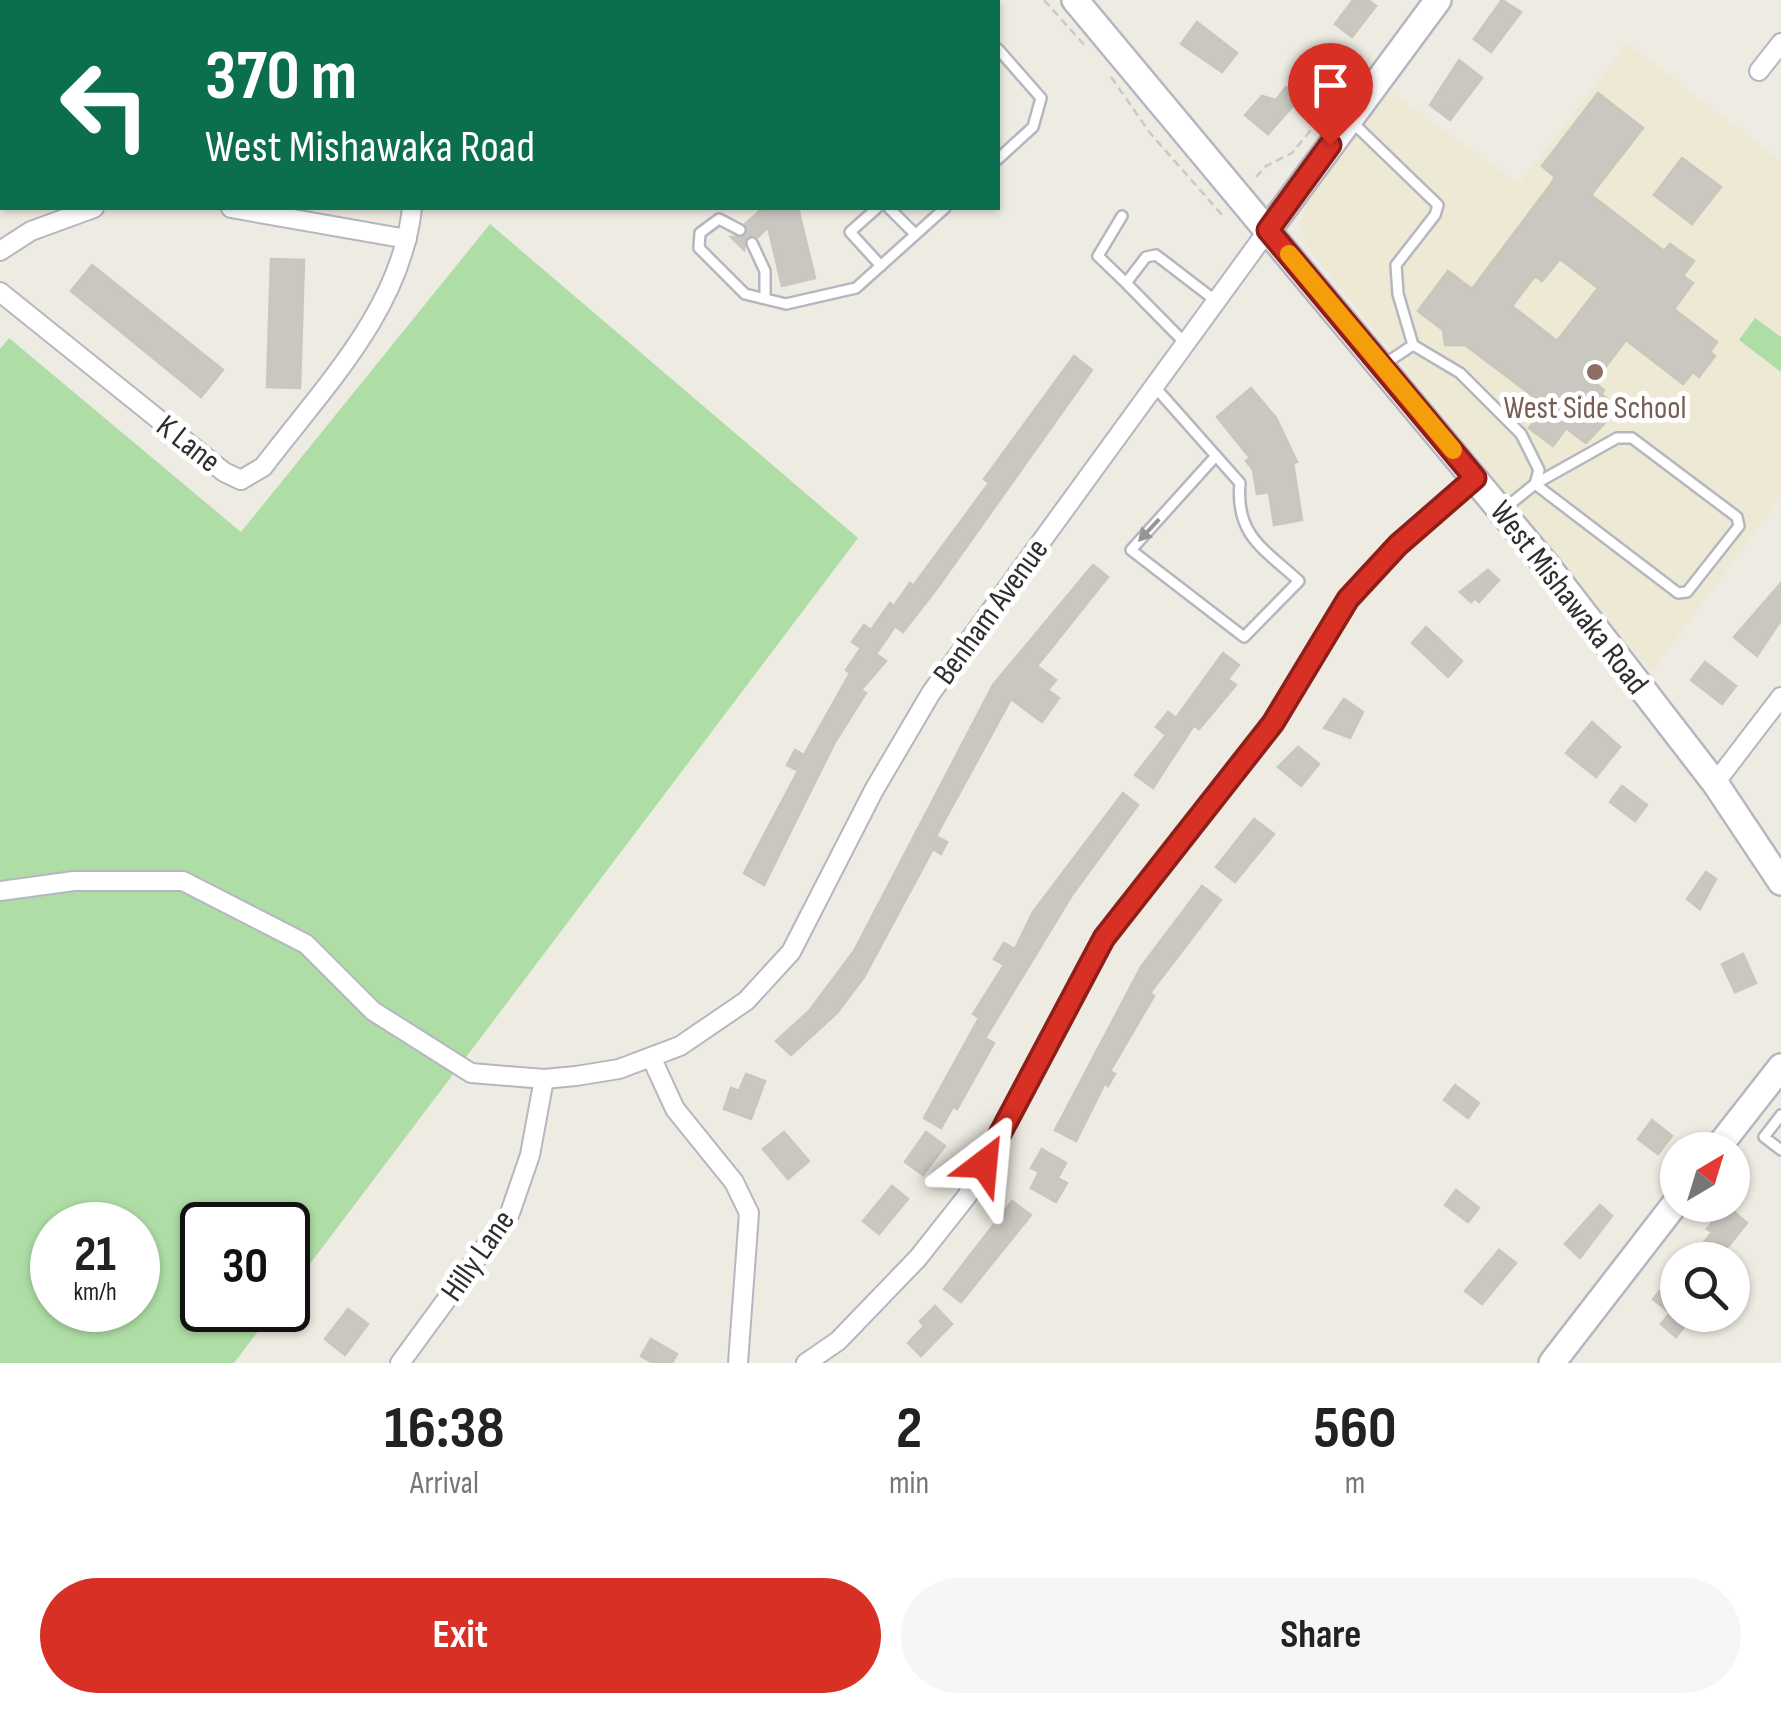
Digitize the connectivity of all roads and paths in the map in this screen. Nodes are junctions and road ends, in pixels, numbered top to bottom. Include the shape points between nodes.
1 (1044, 0) edge
2 (1076, 0) edge
3 (1438, 0) edge
4 (1781, 43) edge
5 (1000, 51) edge
6 (1094, 56) dead end
7 (1106, 69) dead end
8 (1759, 72) dead end
9 (1347, 87) dead end
10 (1350, 119) junction
11 (1000, 158) edge
12 (1256, 177) dead end
13 (89, 210) edge
14 (243, 210) edge
15 (412, 210) edge
16 (875, 210) edge
17 (891, 210) edge
18 (943, 210) edge
19 (1122, 216) dead end
20 (1223, 216) dead end
21 (740, 230) dead end
22 (1268, 230) junction
23 (916, 234) junction
24 (407, 239) junction
25 (752, 243) dead end
26 (0, 251) edge
27 (881, 266) junction
28 (1126, 282) junction
29 (0, 292) edge
30 (765, 298) junction
31 (1216, 300) junction
32 (1185, 343) junction
33 (1413, 345) junction
34 (1382, 365) junction
35 (1154, 386) junction
36 (1214, 458) junction
37 (1475, 478) junction
38 (1536, 484) junction
39 (1502, 511) junction
40 (1781, 697) edge
41 (1715, 783) junction
42 (1781, 882) edge
43 (0, 890) edge
44 (652, 1059) junction
45 (1781, 1067) edge
46 (544, 1079) junction
47 (1781, 1115) edge
48 (1730, 1132) edge
49 (1781, 1150) edge
50 (1661, 1222) edge
51 (400, 1363) edge
52 (738, 1363) edge
53 (806, 1363) edge
54 (1552, 1363) edge

1 - 6 path
2 - 22 main road, West Mishawaka Road
3 - 10 main road, Benham Avenue
4 - 8 street
5 - 11 lane via 1041,98 1032,127
7 - 20 path via 1150,133
9 - 12 path via 1292,153
10 - 22 main road, Benham Avenue
10 - 33 lane via 1438,204 1396,265
13 - 26 street
14 - 24 street
15 - 24 street
16 - 27 lane via 850,232
17 - 23 lane
18 - 23 lane
19 - 28 lane via 1098,256
21 - 30 lane via 719,219 700,233 699,248 745,294
22 - 31 street, Benham Avenue
22 - 34 main road, West Mishawaka Road
23 - 27 lane
24 - 29 street, K Lane via 384,304 360,340 263,467 241,480
25 - 30 lane via 765,272
27 - 30 lane via 856,288 786,304
28 - 31 lane via 1146,257 1156,256
28 - 32 lane
31 - 32 street, Benham Avenue
32 - 35 street, Benham Avenue
33 - 34 lane
33 - 38 lane via 1497,405 1539,470
34 - 37 main road, West Mishawaka Road
35 - 36 lane
35 - 44 street, Benham Avenue via 931,693 791,952 733,1011
36 -> 36 lane via 1131,550 1244,637 1299,581 1246,532 1237,509 1240,483
37 - 39 main road, West Mishawaka Road
37 - 53 street via 1348,599 1273,723 1104,938 967,1196 838,1341
38 - 38 lane via 1678,593 1687,592 1739,526 1736,517 1632,438 1618,438
38 - 39 lane
39 - 41 main road, West Mishawaka Road
40 - 41 street
41 - 42 main road, West Mishawaka Road
43 - 46 street, Benham Avenue via 183,881 306,944 373,1011 471,1074
44 - 46 street, Benham Avenue
44 - 52 street via 675,1109 734,1182 750,1213
45 - 48 main road
46 - 51 street, Hilly Lane via 530,1155 510,1213
47 - 49 lane via 1764,1136
50 - 54 main road

